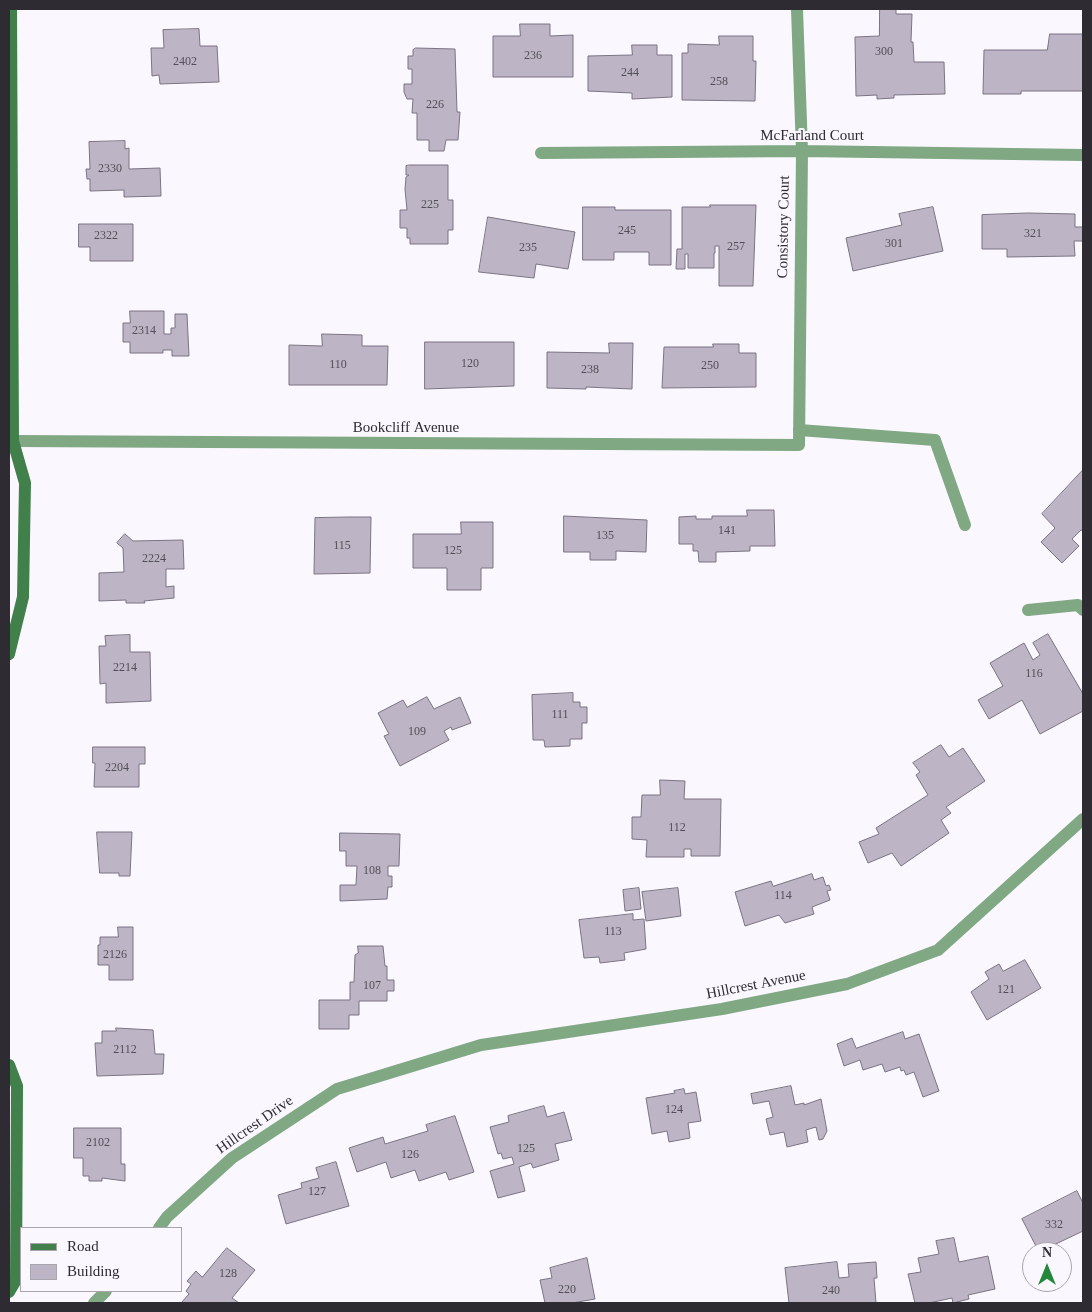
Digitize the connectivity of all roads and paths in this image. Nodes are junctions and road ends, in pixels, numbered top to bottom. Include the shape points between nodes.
1 (10, 9) edge
2 (797, 9) edge
3 (802, 151) junction
4 (541, 153) dead end
5 (1083, 155) edge
6 (799, 430) junction
7 (799, 445) joint
8 (11, 447) edge
9 (966, 525) dead end
10 (1028, 610) dead end
11 (1083, 610) edge
12 (9, 654) edge
13 (1083, 819) edge
14 (9, 1065) edge
15 (385, 1073) joint
16 (160, 1227) edge
17 (9, 1292) edge
18 (105, 1292) edge
19 (94, 1303) edge

1 - 8 main road
2 - 3 street, Consistory Court
3 - 4 street, McFarland Court
3 - 5 street, McFarland Court
3 - 6 street, Consistory Court
6 - 7 street, Consistory Court
6 - 9 street via 935,440
7 - 8 street, Bookcliff Avenue
8 - 12 main road via 25,483 23,597
10 - 11 street via 1078,605
13 - 15 street, Hillcrest Avenue via 938,950 847,984 722,1009 481,1045
14 - 17 main road via 17,1086 16,1280
15 - 16 street, Hillcrest Drive via 337,1089 232,1158
18 - 19 street

